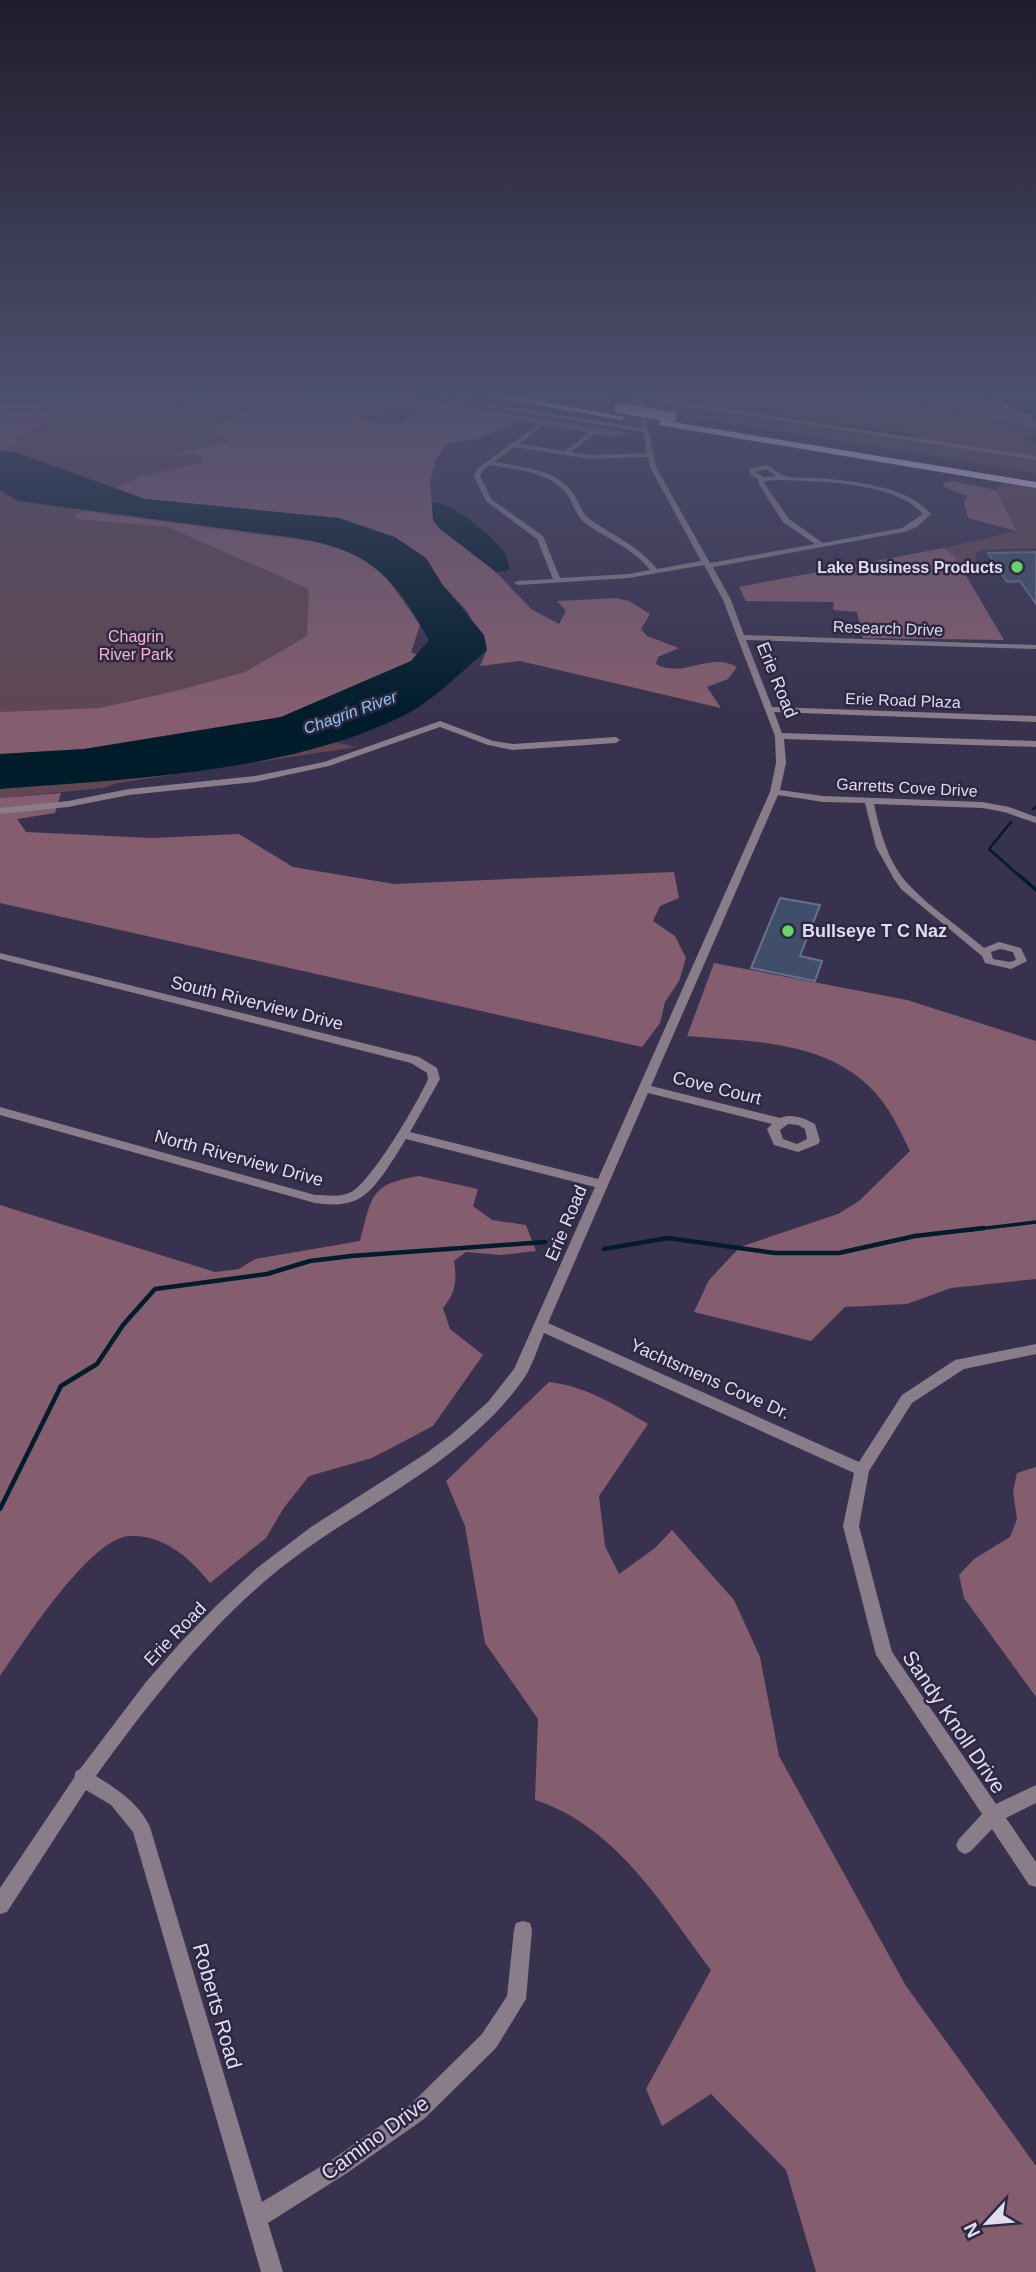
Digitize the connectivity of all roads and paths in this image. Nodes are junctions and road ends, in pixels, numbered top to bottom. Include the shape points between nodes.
1 (489, 499) edge
2 (574, 499) edge
3 (671, 499) edge
4 (772, 499) edge
5 (909, 499) edge
6 (823, 546) junction
7 (708, 565) junction
8 (656, 572) junction
9 (557, 580) junction
10 (518, 583) dead end
11 (740, 637) junction
12 (1036, 647) edge
13 (768, 709) junction
14 (1036, 719) edge
15 (779, 736) junction
16 (616, 740) dead end
17 (1036, 744) edge
18 (775, 792) junction
19 (869, 801) junction
20 (0, 811) edge
21 (1036, 820) edge
22 (985, 954) dead end
23 (0, 957) edge
24 (646, 1089) junction
25 (0, 1111) edge
26 (780, 1122) dead end
27 (402, 1134) junction
28 (603, 1185) junction
29 (542, 1326) junction
30 (1036, 1349) edge
31 (862, 1469) junction
32 (82, 1777) junction
33 (1036, 1794) edge
34 (992, 1816) junction
35 (965, 1845) dead end
36 (1036, 1878) edge
37 (0, 1905) edge
38 (523, 1930) dead end
39 (256, 2218) junction
40 (272, 2272) edge

1 - 9 street via 540,538
2 - 8 street via 583,517 644,557
3 - 7 street, Erie Road
4 - 6 street via 786,520
5 - 6 street via 927,514 904,530
6 - 7 street
7 - 8 street
7 - 11 street, Erie Road
8 - 9 street
9 - 10 street
11 - 12 street, Research Drive
11 - 13 street, Erie Road
13 - 14 street, Erie Road Plaza
13 - 15 street, Erie Road
15 - 17 street
15 - 18 street, Erie Road via 781,763
16 - 20 street via 513,747 440,724 326,764 255,779
18 - 19 street, Garretts Cove Drive
18 - 24 street, Erie Road
19 - 21 street, Garretts Cove Drive via 982,805
19 - 22 street via 876,840 895,875
23 - 27 street, South Riverview Drive via 426,1064 433,1071 432,1088
24 - 26 street, Cove Court
24 - 28 street, Erie Road
25 - 27 street, North Riverview Drive via 315,1199 348,1198 369,1185
27 - 28 street
28 - 29 street, Erie Road
29 - 31 street, Yachtsmens Cove Dr.
29 - 32 street, Erie Road via 520,1371 485,1415 436,1455 331,1522 263,1573 182,1651
30 - 31 street, Sandy Knoll Drive via 960,1364 907,1399
31 - 34 street, Sandy Knoll Drive via 850,1526 884,1655
32 - 37 street, Erie Road
32 - 39 street, Roberts Road via 117,1799 141,1827
33 - 34 street
34 - 35 street
34 - 36 street, Sandy Knoll Drive
38 - 39 street, Camino Drive via 516,1999 489,2041 417,2112
39 - 40 street, Roberts Road

